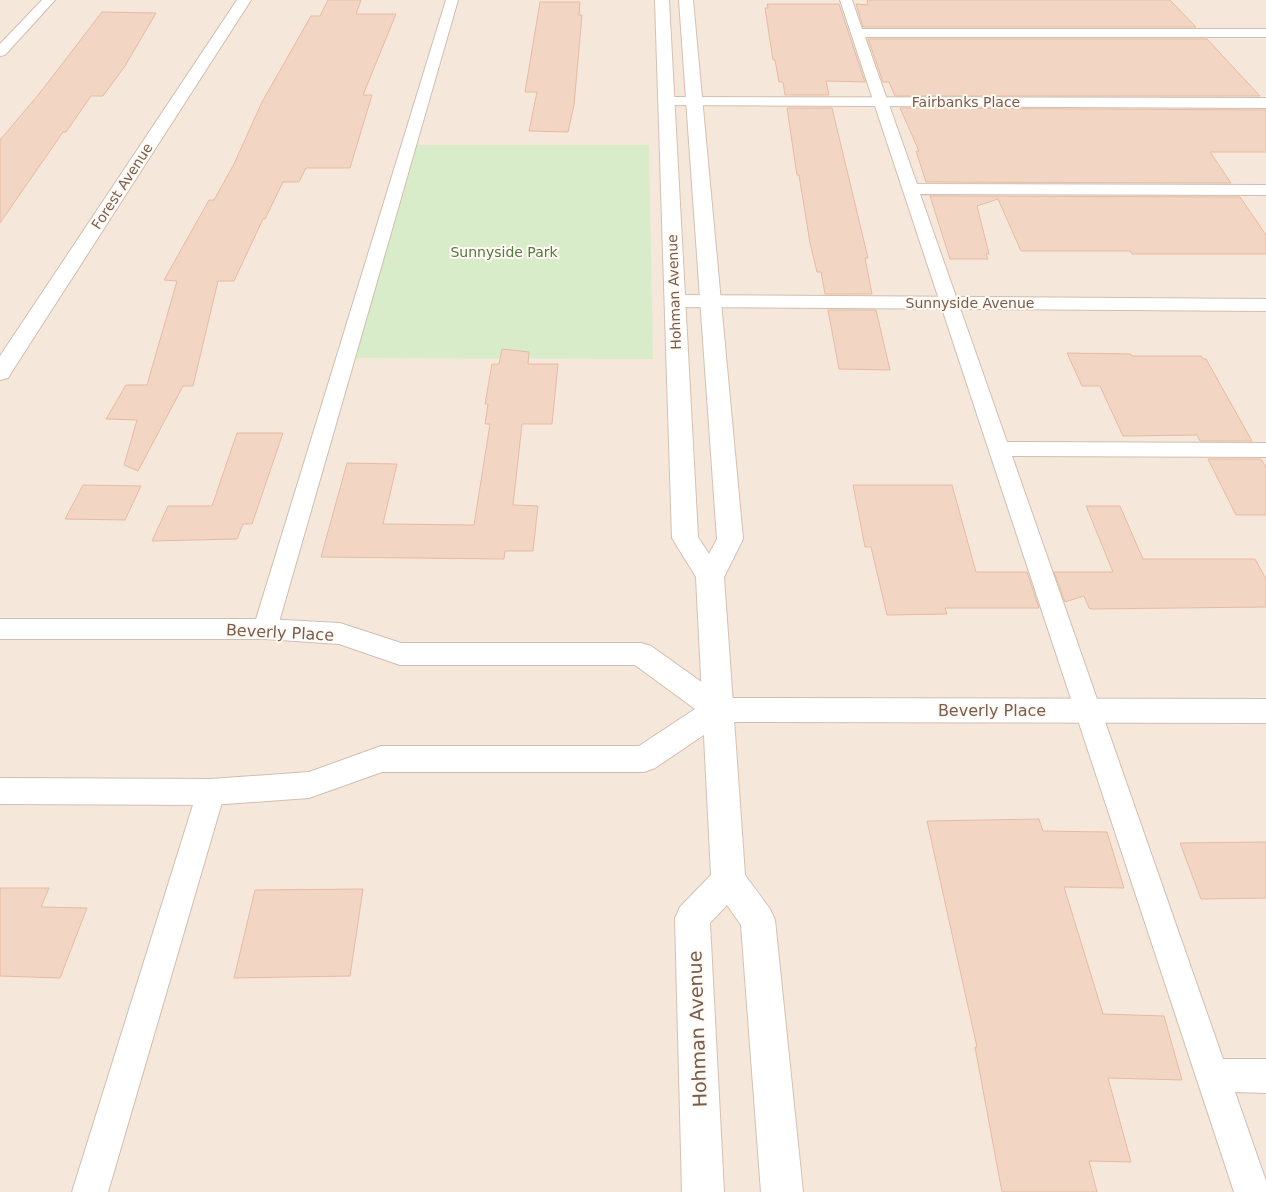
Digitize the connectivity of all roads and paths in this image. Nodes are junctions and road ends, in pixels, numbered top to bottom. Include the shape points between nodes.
1 (50, 0) edge
2 (244, 0) edge
3 (452, 0) edge
4 (662, 0) edge
5 (686, 0) edge
6 (846, 0) edge
7 (858, 33) junction
8 (1266, 33) edge
9 (0, 52) edge
10 (666, 102) junction
11 (694, 102) junction
12 (881, 102) junction
13 (1266, 103) edge
14 (911, 189) junction
15 (1266, 190) edge
16 (675, 301) junction
17 (711, 301) junction
18 (950, 303) junction
19 (1266, 305) edge
20 (0, 373) edge
21 (999, 449) junction
22 (1266, 450) edge
23 (710, 577) junction
24 (0, 629) edge
25 (266, 629) junction
26 (718, 710) junction
27 (1087, 710) junction
28 (1266, 711) edge
29 (0, 791) edge
30 (210, 792) junction
31 (728, 880) junction
32 (1212, 1075) junction
33 (1266, 1076) edge
34 (90, 1192) edge
35 (703, 1192) edge
36 (782, 1192) edge
37 (1252, 1192) edge

1 - 9 lane
2 - 20 street, Forest Avenue
3 - 25 lane
4 - 10 street, Hohman Avenue
5 - 11 street
6 - 7 lane
7 - 8 lane
7 - 12 lane
10 - 11 street, Fairbanks Place
10 - 16 street, Hohman Avenue
11 - 12 street, Fairbanks Place
11 - 17 street
12 - 13 street, Fairbanks Place
12 - 14 lane
14 - 15 lane
14 - 18 lane
16 - 17 street, Sunnyside Avenue
16 - 23 street, Hohman Avenue via 685,538
17 - 18 street, Sunnyside Avenue
17 - 23 street via 730,539
18 - 19 street, Sunnyside Avenue
18 - 21 lane
21 - 22 lane
21 - 27 lane
23 - 26 street, Hohman Avenue
24 - 25 street, Beverly Place
25 - 26 street, Beverly Place via 340,634 400,654 641,654
26 - 27 street, Beverly Place
26 - 30 street via 644,759 381,759 309,784
26 - 31 street, Hohman Avenue
27 - 28 street, Beverly Place
27 - 32 lane
29 - 30 street
30 - 34 lane
31 - 35 street, Hohman Avenue via 692,918
31 - 36 street via 758,920
32 - 33 lane
32 - 37 lane

